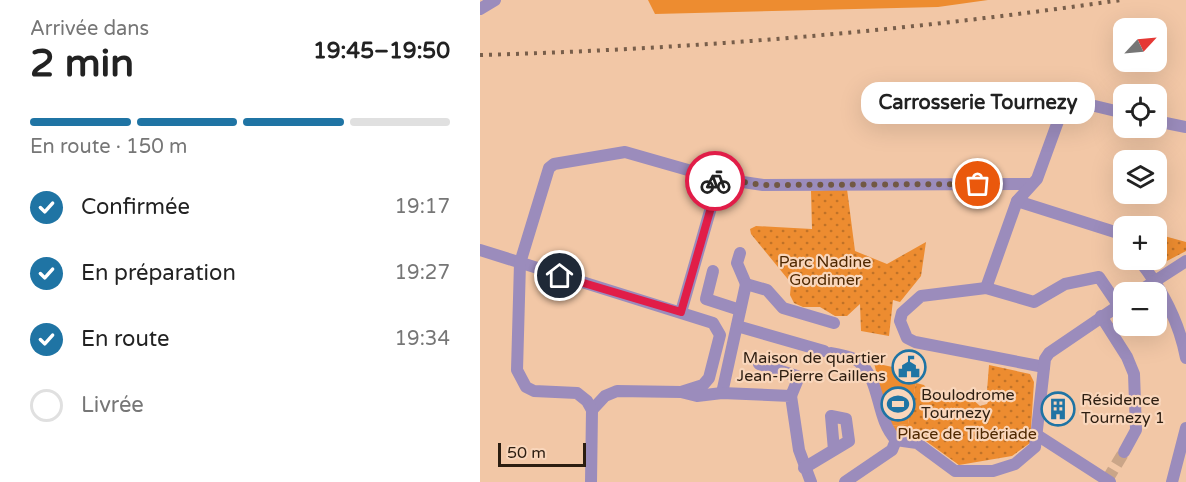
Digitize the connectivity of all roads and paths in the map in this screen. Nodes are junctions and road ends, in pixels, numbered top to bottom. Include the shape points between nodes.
1 (495, 0) edge
2 (480, 9) edge
3 (1113, 110) edge
4 (1167, 124) edge
5 (1186, 128) edge
6 (716, 178) junction
7 (1030, 184) junction
8 (1017, 201) junction
9 (1113, 231) edge
10 (480, 250) edge
11 (740, 253) dead end
12 (1186, 261) edge
13 (520, 262) junction
14 (1146, 270) edge
15 (713, 271) dead end
16 (1154, 282) joint
17 (746, 284) junction
18 (986, 288) junction
19 (1113, 294) edge
20 (1167, 302) edge
21 (1113, 309) edge
22 (740, 310) junction
23 (681, 312) junction
24 (1101, 316) junction
25 (834, 323) dead end
26 (737, 326) junction
27 (1186, 358) edge
28 (759, 364) dead end
29 (1044, 367) junction
30 (681, 392) junction
31 (722, 393) junction
32 (791, 396) junction
33 (592, 410) junction
34 (1186, 428) edge
35 (1037, 435) junction
36 (896, 440) junction
37 (834, 450) dead end
38 (1124, 452) tunnel mouth
39 (804, 468) junction
40 (591, 482) edge
41 (811, 482) edge
42 (845, 482) edge
43 (1110, 482) edge
44 (1172, 482) edge

1 - 2 street
3 - 7 street via 1065,102 1037,180
4 - 5 street
6 - 7 street via 763,185
6 - 13 street via 625,152 554,164 549,168
6 - 23 street
7 - 8 street
8 - 9 street
8 - 18 street
10 - 13 street
11 - 17 street via 737,263
12 - 16 street
13 - 23 street
13 - 33 street via 520,380 534,391 577,393
14 - 16 street
15 - 22 street via 706,299
17 - 22 street
17 - 25 street via 767,290 783,308
18 - 19 street via 1034,302 1065,284 1099,277
18 - 29 street via 921,296 902,313 900,321 908,338
20 - 27 street
21 - 24 street
22 - 26 street
23 - 30 street via 713,323 720,335 709,378 704,385
24 - 29 street via 1054,347 1045,358
24 - 38 street via 1134,374 1136,430
26 - 31 street
26 - 36 street via 856,360 871,377 888,431
28 - 32 street via 797,376
29 - 35 street
30 - 31 street via 703,396
30 - 33 street via 617,391 604,396
31 - 32 street
32 - 39 street
33 - 40 street
34 - 44 street
35 - 36 street via 1035,447 1015,464 993,471 955,471 917,443
35 - 43 street
36 - 42 street via 892,450
37 - 39 street
39 - 41 street

